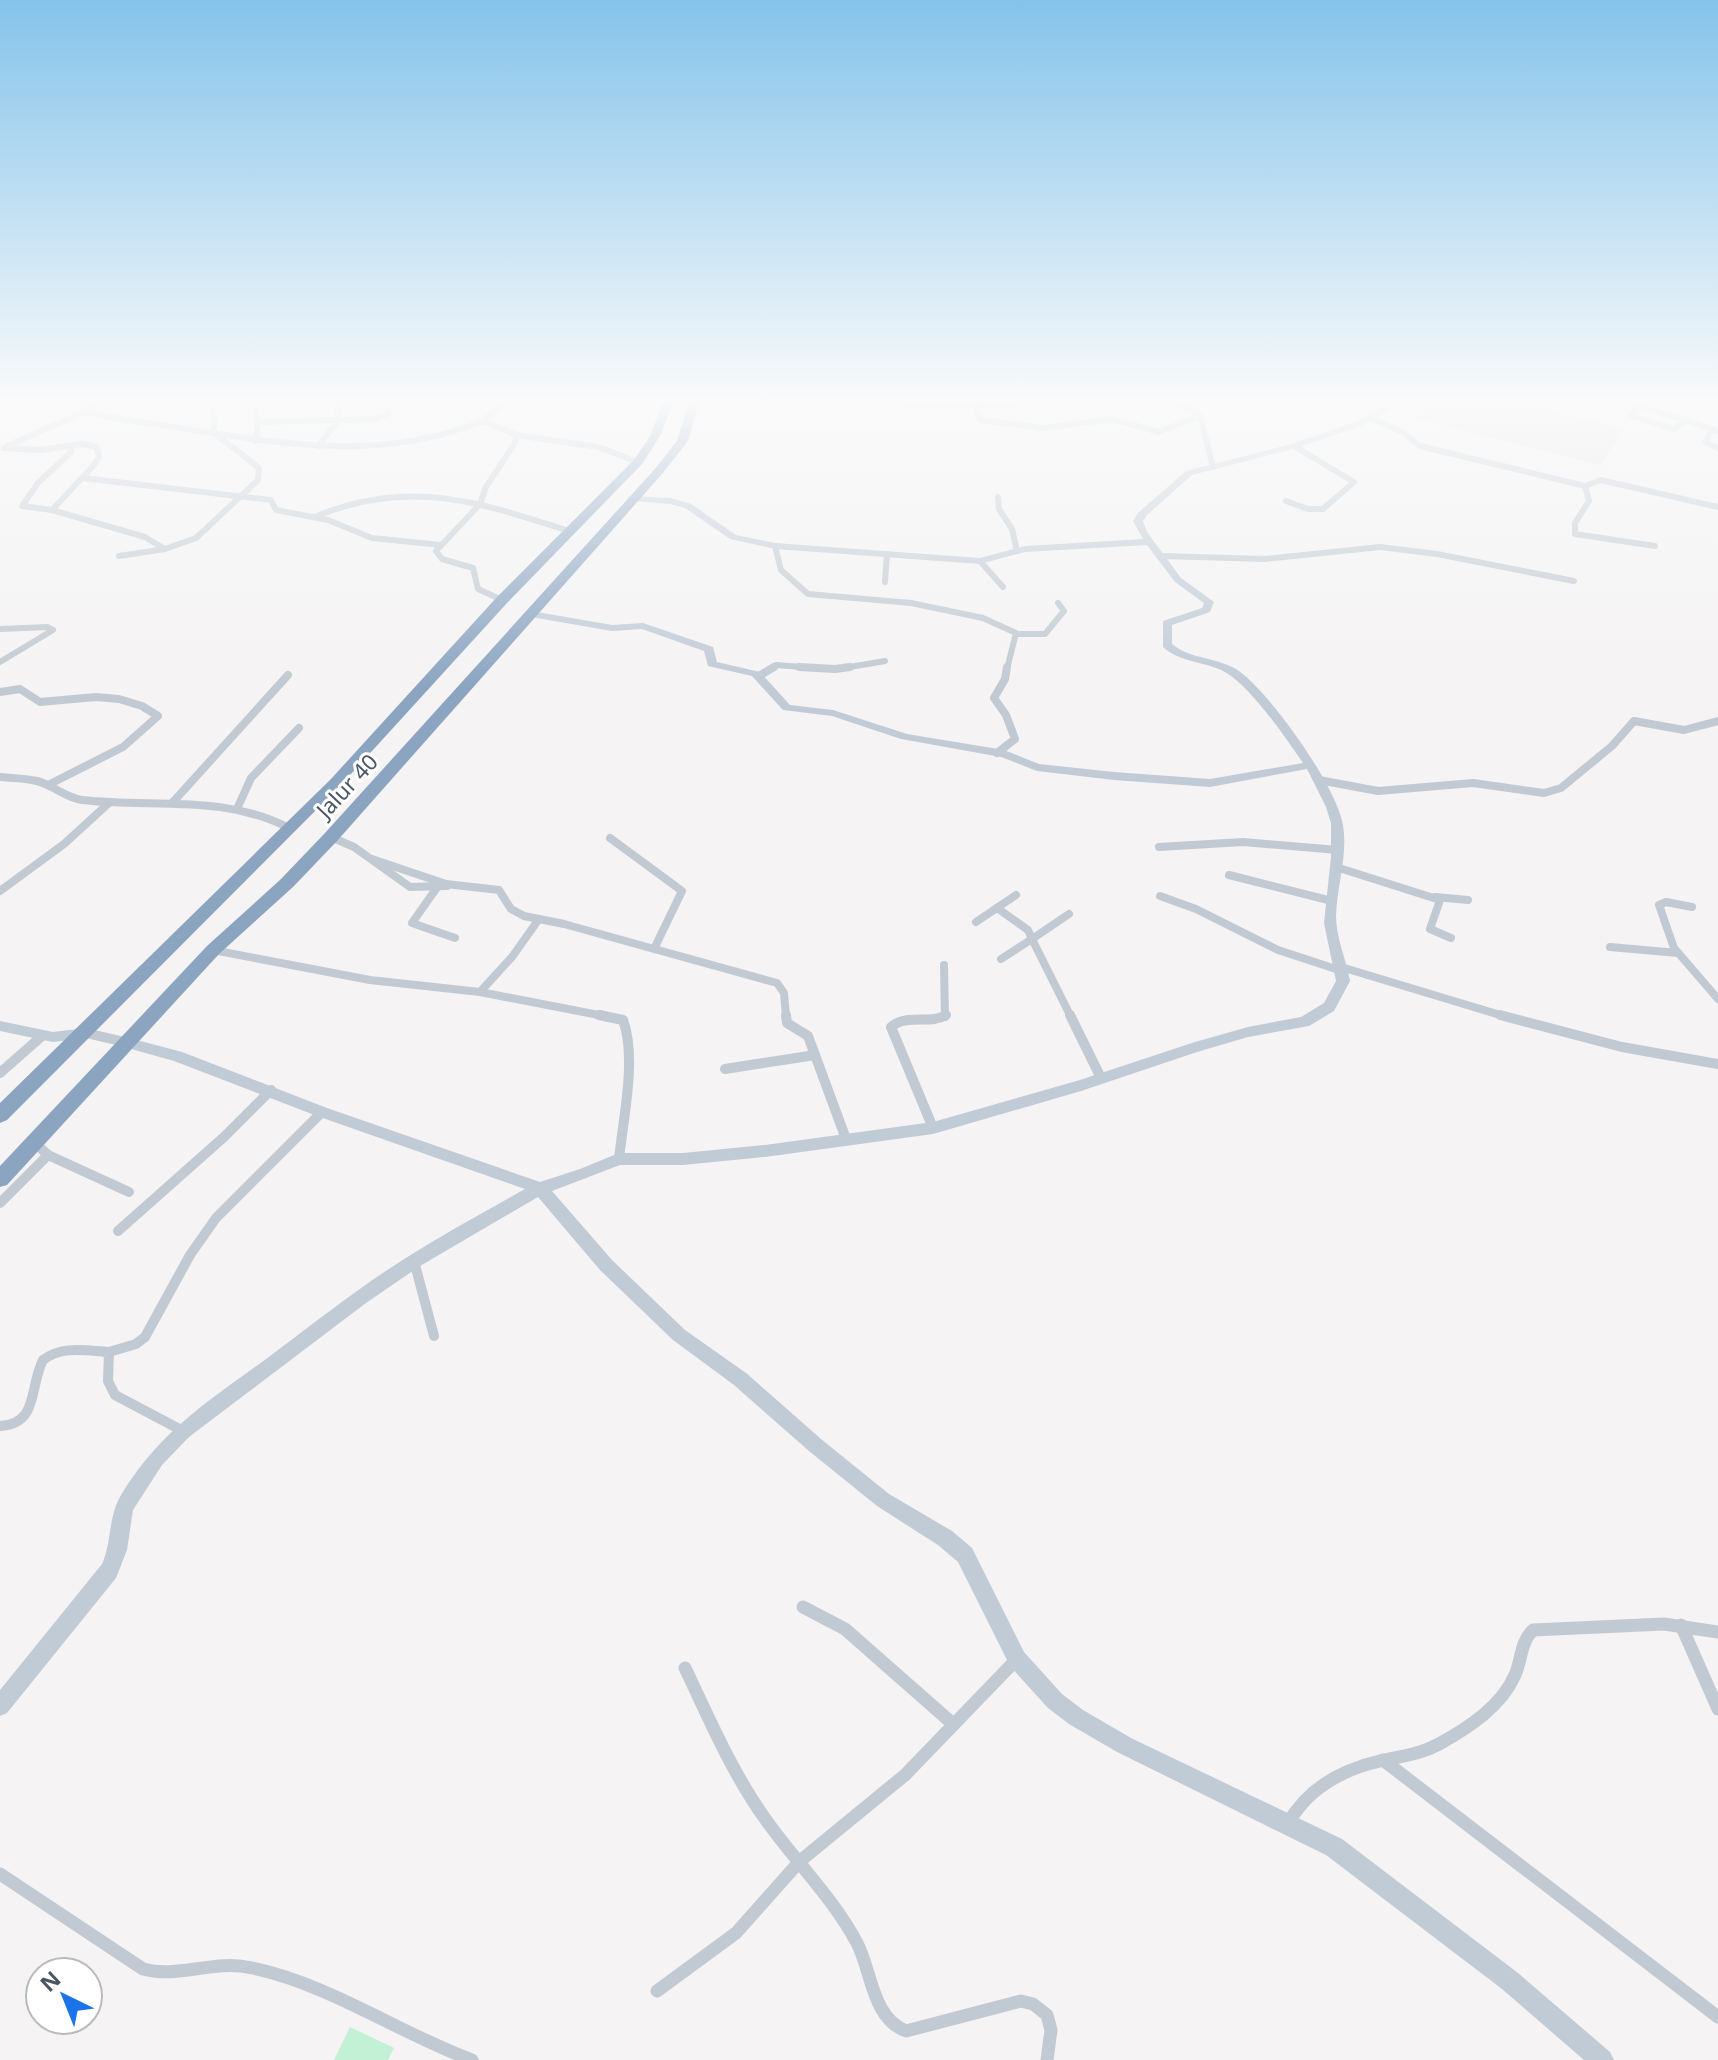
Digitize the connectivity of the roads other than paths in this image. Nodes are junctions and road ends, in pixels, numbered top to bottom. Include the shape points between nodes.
1 (29, 496) edge
2 (65, 496) edge
3 (234, 496) edge
4 (385, 496) edge
5 (402, 496) edge
6 (483, 496) edge
7 (604, 496) edge
8 (1162, 496) edge
9 (1338, 496) edge
10 (1589, 496) edge
11 (1671, 496) edge
12 (241, 497) junction
13 (998, 497) dead end
14 (634, 498) joint
15 (1286, 501) dead end
16 (480, 504) junction
17 (1718, 507) edge
18 (52, 510) junction
19 (315, 517) junction
20 (569, 531) junction
21 (1149, 542) junction
22 (441, 545) junction
23 (775, 546) junction
24 (1655, 546) dead end
25 (165, 549) junction
26 (1017, 551) junction
27 (887, 554) junction
28 (119, 556) dead end
29 (1162, 556) junction
30 (980, 561) junction
31 (1574, 581) dead end
32 (885, 582) dead end
33 (1003, 587) dead end
34 (502, 600) junction
35 (1058, 603) dead end
36 (531, 614) junction
37 (0, 629) edge
38 (1017, 634) junction
39 (885, 661) dead end
40 (0, 662) edge
41 (288, 675) dead end
42 (759, 676) junction
43 (0, 692) edge
44 (1718, 721) edge
45 (299, 728) dead end
46 (997, 753) junction
47 (1311, 765) junction
48 (0, 777) edge
49 (1319, 780) junction
50 (48, 785) junction
51 (110, 802) junction
52 (173, 802) junction
53 (237, 809) junction
54 (289, 828) junction
55 (331, 837) junction
56 (610, 838) dead end
57 (1159, 847) dead end
58 (1338, 850) junction
59 (372, 859) junction
60 (1336, 867) junction
61 (1229, 875) dead end
62 (438, 886) junction
63 (470, 886) junction
64 (0, 891) edge
65 (1016, 895) dead end
66 (1160, 896) dead end
67 (1435, 897) junction
68 (1468, 900) dead end
69 (1332, 901) junction
70 (1692, 907) dead end
71 (997, 908) junction
72 (1069, 914) dead end
73 (539, 919) junction
74 (976, 922) dead end
75 (455, 938) dead end
76 (1451, 938) dead end
77 (1032, 939) junction
78 (1610, 947) dead end
79 (654, 949) junction
80 (213, 950) junction
81 (1678, 953) junction
82 (1001, 959) dead end
83 (944, 965) dead end
84 (1341, 969) junction
85 (480, 992) junction
86 (1718, 999) edge
87 (0, 1026) edge
88 (86, 1033) junction
89 (42, 1036) junction
90 (129, 1043) junction
91 (815, 1055) junction
92 (1718, 1064) edge
93 (725, 1069) dead end
94 (0, 1073) edge
95 (1101, 1078) junction
96 (271, 1090) junction
97 (322, 1112) junction
98 (0, 1115) edge
99 (933, 1128) junction
100 (846, 1139) junction
101 (35, 1143) junction
102 (48, 1155) junction
103 (619, 1159) junction
104 (0, 1179) edge
105 (540, 1188) junction
106 (129, 1192) dead end
107 (0, 1203) edge
108 (118, 1231) dead end
109 (414, 1261) junction
110 (434, 1336) dead end
111 (109, 1352) junction
112 (0, 1426) edge
113 (183, 1431) junction
114 (803, 1607) dead end
115 (1681, 1625) junction
116 (1718, 1632) edge
117 (1017, 1659) junction
118 (685, 1668) dead end
119 (0, 1706) edge
120 (1718, 1709) edge
121 (953, 1724) junction
122 (1383, 1760) junction
123 (1287, 1825) junction
124 (800, 1861) junction
125 (0, 1874) edge
126 (657, 1991) dead end
127 (1718, 2017) edge
128 (472, 2060) edge
129 (1047, 2060) edge
130 (1602, 2060) edge

1 - 18 street via 22,506
2 - 18 street
3 - 12 street
4 - 19 street
5 - 16 street
6 - 16 street
7 - 20 highway, Jalur 40
8 - 21 street via 1140,515
9 - 15 street via 1323,509 1313,510
10 - 24 street via 1575,534
11 - 17 street
12 - 19 street via 271,500 276,510
12 - 25 street via 196,538
13 - 26 street
14 - 23 street via 688,506 733,537
14 - 36 highway, Jalur 40
16 - 20 street
16 - 22 street
18 - 25 street via 145,537
19 - 22 street via 372,538
20 - 34 highway, Jalur 40
21 - 26 street
21 - 29 street
22 - 34 street via 436,551 439,558 472,567 478,589
23 - 27 street
23 - 38 street via 781,570 808,594 911,603 983,618
25 - 28 street
26 - 30 street
27 - 30 street
27 - 32 street
29 - 31 street via 1265,559 1380,547
29 - 47 street via 1178,580 1207,598 1210,606 1167,623 1167,645 1239,676
30 - 33 street
34 - 54 highway, Jalur 40 via 389,727
35 - 38 street via 1064,611 1045,634
36 - 42 street via 612,628 643,626 709,649 712,664
36 - 55 highway, Jalur 40
37 - 40 street via 53,630
38 - 46 street via 994,698 1015,739
39 - 42 street via 835,669 776,665
41 - 52 street
42 - 46 street via 787,708 823,710 905,737
43 - 50 street via 20,689 44,702 111,697 158,716 122,745
44 - 49 street via 1687,730 1633,722 1561,788 1544,793 1473,783 1378,791
45 - 53 street via 251,778
46 - 47 street via 1037,767 1210,783
47 - 49 street
48 - 50 street
49 - 58 street via 1335,814
50 - 51 street via 79,800
51 - 52 street
51 - 64 street
52 - 53 street
53 - 54 street
54 - 88 highway, Jalur 40
55 - 59 street
55 - 80 highway, Jalur 40
56 - 79 street via 681,889
57 - 58 street via 1243,842
58 - 60 street
59 - 62 street via 410,887
59 - 63 street via 446,884
60 - 67 street
60 - 69 street
61 - 69 street
62 - 63 street
62 - 75 street via 412,923
63 - 73 street via 499,890 514,912
65 - 71 street
66 - 84 street via 1278,950
67 - 68 street
67 - 76 street via 1440,900 1430,929
69 - 84 street via 1330,918
70 - 81 street via 1659,905
71 - 74 street
71 - 77 street via 1028,930
72 - 77 street
73 - 79 street
73 - 85 street
77 - 82 street
77 - 95 street
78 - 81 street
79 - 91 street via 777,983 784,993 786,1021 807,1034
80 - 85 street via 370,980
80 - 90 highway, Jalur 40
81 - 86 street
83 - 99 street via 946,1017 902,1019 891,1027
84 - 92 street via 1577,1037
84 - 95 street via 1336,999 1304,1022 1248,1032
85 - 103 street via 625,1022
87 - 89 street
88 - 89 street
88 - 90 street
88 - 98 highway, Jalur 40
89 - 94 street
90 - 96 street
90 - 101 highway, Jalur 40
91 - 93 street
91 - 100 street
95 - 99 street
96 - 97 street
96 - 108 street
97 - 105 street
97 - 111 street via 216,1218 145,1337
99 - 100 street
100 - 103 street via 683,1159
101 - 102 street
101 - 104 highway, Jalur 40
102 - 106 street
102 - 107 street
103 - 105 street
105 - 109 street
105 - 117 street via 659,1318 883,1500 965,1555
109 - 110 street
109 - 113 street
111 - 112 street via 48,1355 24,1418 14,1426
111 - 113 street via 108,1381 115,1395
113 - 119 street via 156,1459 126,1504 109,1571
114 - 121 street via 845,1629
115 - 116 street
115 - 120 street
115 - 122 street via 1533,1630 1499,1700 1461,1731 1417,1754
117 - 121 street
117 - 123 street via 1076,1717
118 - 124 street via 750,1797
121 - 124 street via 905,1775
122 - 123 street via 1329,1780 1295,1809
122 - 127 street
123 - 130 street via 1354,1861 1510,1981
124 - 126 street via 736,1933
124 - 129 street via 848,1927 884,2015 895,2027 906,2031 1021,2001 1044,2010 1051,2022
125 - 128 street via 143,1969 160,1973 228,1965 264,1971

